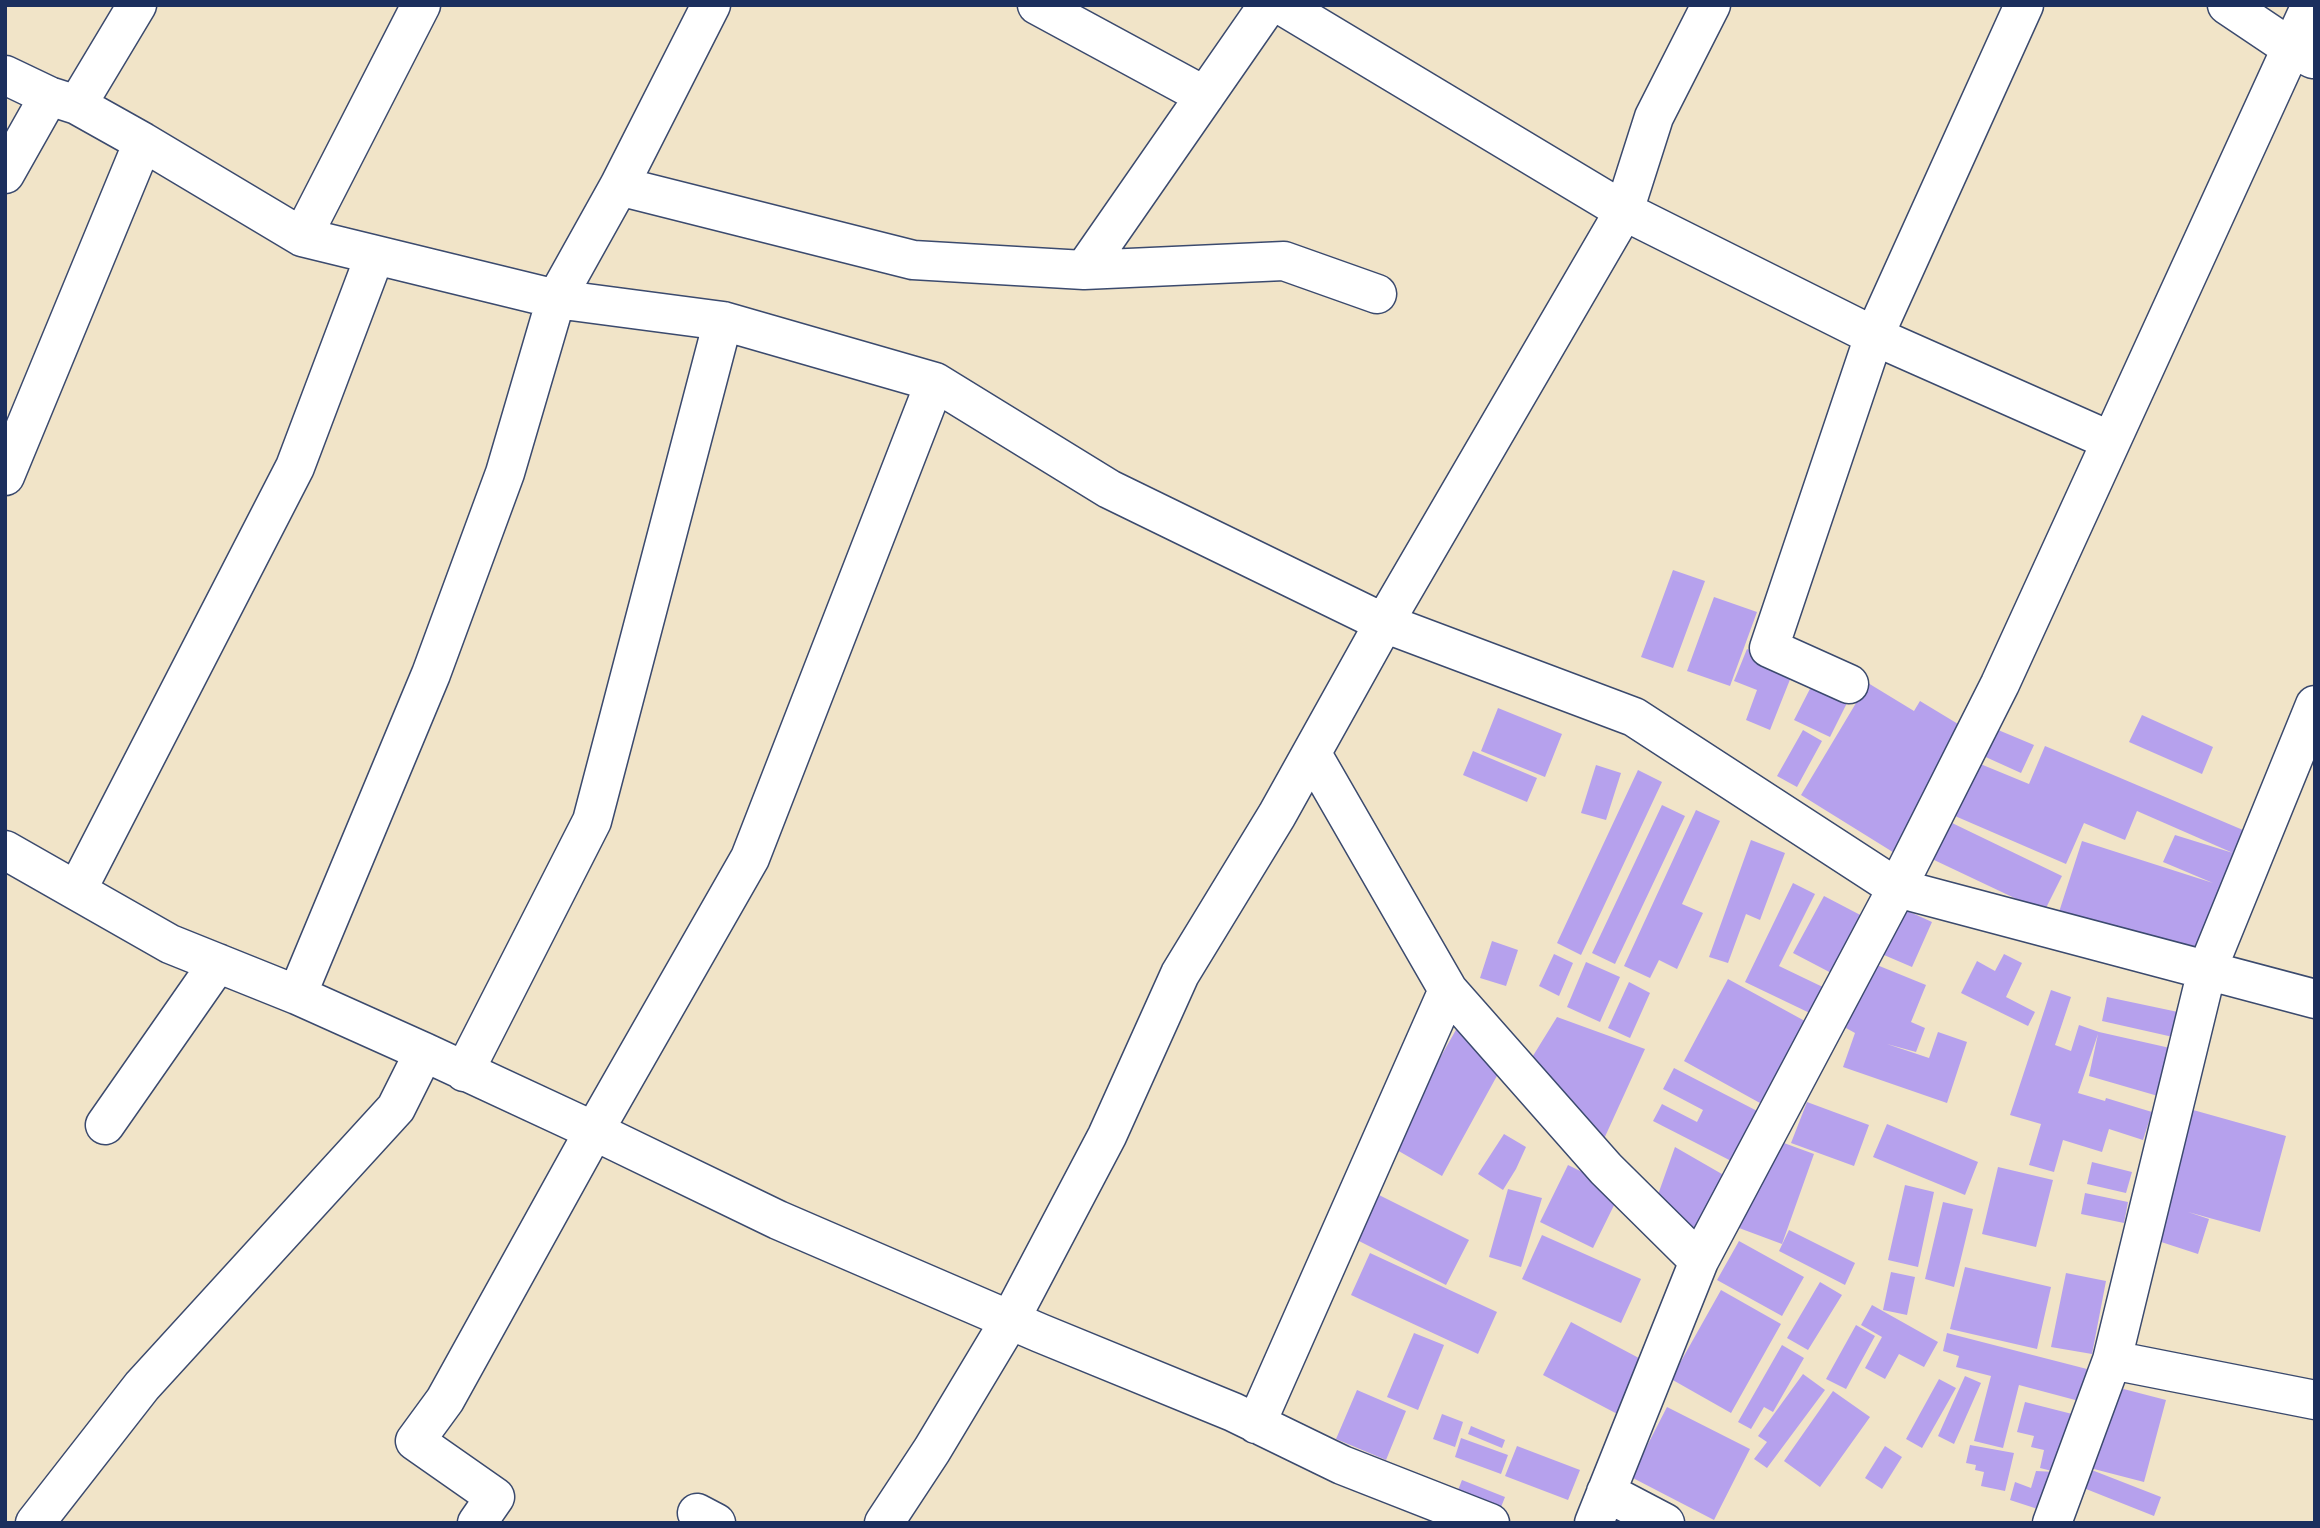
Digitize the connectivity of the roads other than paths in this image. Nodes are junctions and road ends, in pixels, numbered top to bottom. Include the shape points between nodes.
1 (137, 5) edge
2 (421, 5) edge
3 (711, 5) edge
4 (1037, 5) edge
5 (1268, 5) edge
6 (1281, 5) edge
7 (1711, 5) edge
8 (2024, 5) edge
9 (2227, 5) edge
10 (2311, 5) edge
11 (2303, 54) edge
12 (5, 75) edge
13 (1205, 96) junction
14 (63, 100) junction
15 (143, 142) junction
16 (5, 174) edge
17 (619, 186) junction
18 (1624, 211) junction
19 (302, 237) junction
20 (375, 255) junction
21 (1084, 270) junction
22 (1377, 294) dead end
23 (556, 299) junction
24 (723, 321) junction
25 (1874, 336) junction
26 (935, 382) junction
27 (2110, 441) junction
28 (5, 476) edge
29 (1384, 622) junction
30 (1849, 684) dead end
31 (2315, 705) edge
32 (1312, 754) junction
33 (5, 850) edge
34 (1897, 888) junction
35 (78, 890) junction
36 (218, 963) junction
37 (2207, 970) junction
38 (1448, 990) junction
39 (297, 995) junction
40 (2315, 999) edge
41 (424, 1052) junction
42 (464, 1072) junction
43 (105, 1125) dead end
44 (594, 1131) junction
45 (1699, 1261) junction
46 (1010, 1320) junction
47 (2112, 1360) junction
48 (2315, 1400) edge
49 (1256, 1424) junction
50 (1600, 1507) edge
51 (35, 1523) edge
52 (477, 1523) edge
53 (884, 1523) edge
54 (1490, 1523) edge
55 (1665, 1523) edge
56 (2052, 1523) edge

1 - 14 street
2 - 19 street
3 - 17 street
4 - 13 street
5 - 13 street
6 - 18 street
7 - 18 street via 1654,117
8 - 25 street
9 - 11 street
10 - 11 street
11 - 27 street
12 - 14 street
13 - 21 street
14 - 15 street
14 - 16 street
15 - 19 street
15 - 28 street
17 - 21 street via 913,260
17 - 23 street
18 - 25 street
18 - 29 street
19 - 20 street
20 - 23 street
20 - 35 street via 295,467
21 - 22 street via 1284,261
23 - 24 street
23 - 39 street via 505,473 436,661
24 - 26 street
24 - 42 street via 592,821
25 - 27 street
25 - 30 street via 1769,648
26 - 29 street via 1109,489
26 - 44 street via 750,858
27 - 34 street via 2000,684
29 - 32 street
29 - 34 street via 1634,717
31 - 37 street
32 - 38 street
32 - 46 street via 1180,974 1107,1136
33 - 35 street
34 - 37 street
34 - 45 street
35 - 36 street via 170,944
36 - 39 street
36 - 43 street
37 - 40 street
37 - 47 street
38 - 45 street via 1606,1169
38 - 49 street
39 - 41 street
41 - 42 street
41 - 51 street via 396,1108 142,1386
42 - 44 street
44 - 46 street via 778,1220
44 - 52 street via 445,1400 415,1441 495,1497
45 - 50 street
46 - 49 street
46 - 53 street
47 - 48 street
47 - 56 street
49 - 54 street via 1342,1465
50 - 55 street

